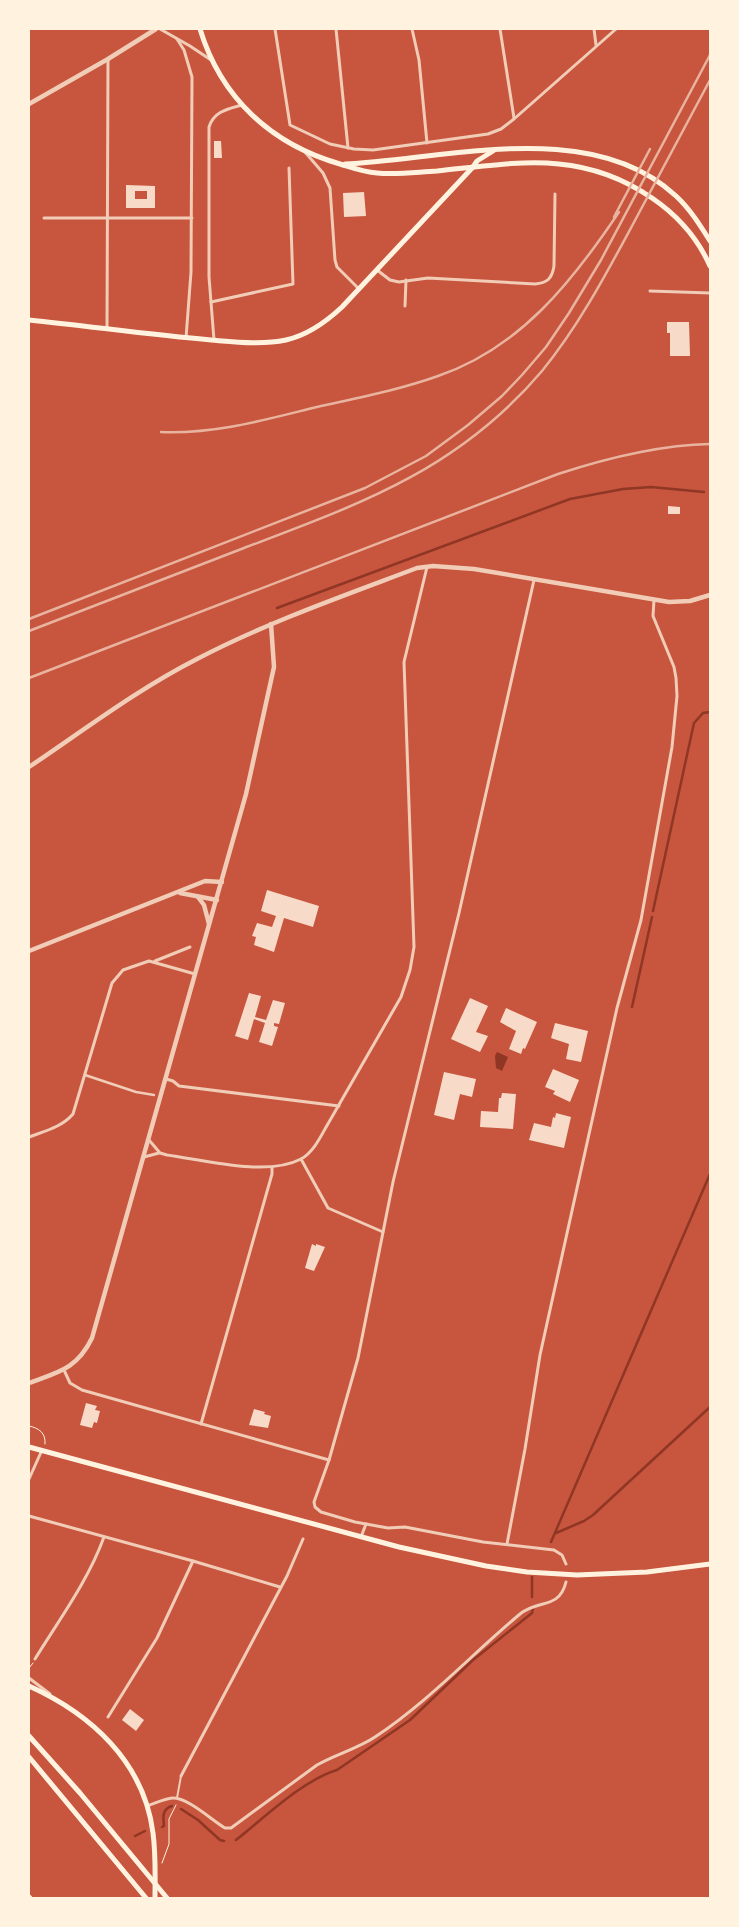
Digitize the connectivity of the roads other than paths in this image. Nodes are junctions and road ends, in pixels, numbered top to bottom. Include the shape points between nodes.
1 (156, 29) edge
2 (160, 29) edge
3 (200, 29) edge
4 (275, 29) edge
5 (336, 29) edge
6 (412, 29) edge
7 (500, 29) edge
8 (594, 29) edge
9 (616, 29) edge
10 (177, 39) junction
11 (596, 46) junction
12 (108, 59) junction
13 (211, 60) junction
14 (29, 104) edge
15 (242, 105) junction
16 (514, 119) junction
17 (426, 143) junction
18 (348, 148) junction
19 (304, 151) junction
20 (494, 151) junction
21 (342, 164) junction
22 (473, 167) junction
23 (289, 168) dead end
24 (555, 194) dead end
25 (44, 218) dead end
26 (107, 218) junction
27 (192, 218) junction
28 (710, 241) edge
29 (710, 266) edge
30 (377, 270) junction
31 (406, 280) junction
32 (359, 289) junction
33 (650, 291) dead end
34 (710, 293) edge
35 (211, 302) junction
36 (405, 306) dead end
37 (29, 320) edge
38 (107, 329) junction
39 (186, 338) junction
40 (214, 340) junction
41 (427, 566) junction
42 (534, 580) junction
43 (710, 595) edge
44 (654, 600) junction
45 (271, 624) junction
46 (29, 767) edge
47 (222, 882) junction
48 (178, 893) junction
49 (197, 897) junction
50 (217, 900) junction
51 (210, 925) junction
52 (190, 947) dead end
53 (29, 951) edge
54 (154, 961) junction
55 (196, 974) junction
56 (85, 1075) junction
57 (166, 1079) junction
58 (154, 1096) dead end
59 (339, 1106) junction
60 (29, 1137) edge
61 (148, 1140) junction
62 (160, 1153) junction
63 (143, 1157) junction
64 (301, 1159) junction
65 (272, 1167) junction
66 (383, 1232) junction
67 (64, 1370) junction
68 (29, 1383) edge
69 (201, 1424) junction
70 (30, 1447) edge
71 (42, 1449) junction
72 (329, 1460) junction
73 (29, 1479) edge
74 (29, 1516) edge
75 (366, 1524) junction
76 (104, 1537) junction
77 (361, 1537) junction
78 (303, 1539) dead end
79 (507, 1544) junction
80 (193, 1561) junction
81 (566, 1564) dead end
82 (710, 1564) edge
83 (566, 1582) dead end
84 (280, 1587) junction
85 (35, 1659) dead end
86 (29, 1678) edge
87 (29, 1686) edge
88 (54, 1698) junction
89 (108, 1717) dead end
90 (29, 1736) edge
91 (29, 1757) edge
92 (180, 1776) joint
93 (177, 1798) junction
94 (147, 1806) junction
95 (165, 1896) edge
96 (146, 1898) edge
97 (155, 1898) edge

1 - 12 street
2 - 10 street
3 - 13 main road
4 - 18 street via 290,125 324,142
5 - 18 street
6 - 17 street
7 - 16 street
8 - 11 street
9 - 11 street
10 - 13 street
10 - 27 street via 192,77
11 - 16 street
12 - 14 street
12 - 26 street
13 - 15 main road
15 - 19 main road via 276,135
15 - 35 street via 216,114 209,127
16 - 17 street via 488,134
17 - 18 street via 373,150
19 - 21 main road
19 - 32 street via 328,180 334,260
20 - 21 main road
20 - 22 main road
20 - 28 main road via 574,151 619,161 676,196
21 - 22 main road via 360,172 390,174
22 - 29 main road via 535,162 581,167 611,175 645,193 671,213 695,240
22 - 30 main road
23 - 35 street via 293,284
24 - 31 street via 554,266 550,279 545,282
25 - 26 street
26 - 27 street
26 - 38 street
27 - 39 street
30 - 31 street via 390,280
30 - 32 main road
31 - 36 street
32 - 40 main road via 333,316 297,337 260,343
33 - 34 street
35 - 40 street
37 - 38 main road
38 - 39 main road
39 - 40 main road
41 - 42 street via 474,569
41 - 45 street
41 - 59 street via 404,662 413,937 410,970 400,997
42 - 44 street
42 - 66 street
43 - 44 street via 690,601
44 - 79 street via 654,616 676,678 672,747 641,920 617,1008 540,1355
45 - 46 street via 158,681
45 - 47 street via 274,668 246,794
47 - 48 street via 205,881
47 - 50 street
48 - 49 street
48 - 53 street
49 - 50 street
49 - 51 street via 204,905
50 - 51 street
51 - 55 street
52 - 54 street
54 - 55 street
54 - 56 street via 123,970 112,983
55 - 57 street
56 - 58 street
56 - 60 street via 70,1117 58,1126
57 - 59 street via 179,1086
57 - 61 street
59 - 64 street via 312,1150
61 - 62 street
61 - 63 street
62 - 63 street
62 - 65 street
63 - 67 street via 92,1338 81,1357
64 - 65 street
64 - 66 street via 328,1208
65 - 69 street
66 - 72 street via 358,1358
67 - 68 street
67 - 69 street via 70,1383 82,1390
69 - 72 street
70 - 71 main road
71 - 73 street
71 - 77 main road
72 - 75 street via 315,1507 321,1512
74 - 76 street
75 - 77 street
75 - 79 street via 405,1527
76 - 80 street
76 - 85 street via 75,1595
77 - 82 main road via 486,1566 556,1574 647,1572
78 - 84 street
79 - 81 street via 554,1550 562,1555
80 - 84 street
80 - 89 street via 156,1638
83 - 93 street via 559,1597 527,1608 405,1716 364,1744 317,1765 231,1828 225,1828
84 - 92 street
86 - 88 street
87 - 88 main road
88 - 94 main road via 98,1729 113,1744 132,1772
90 - 95 main road
91 - 96 main road
92 - 93 lane
93 - 94 street
94 - 97 main road via 154,1841

